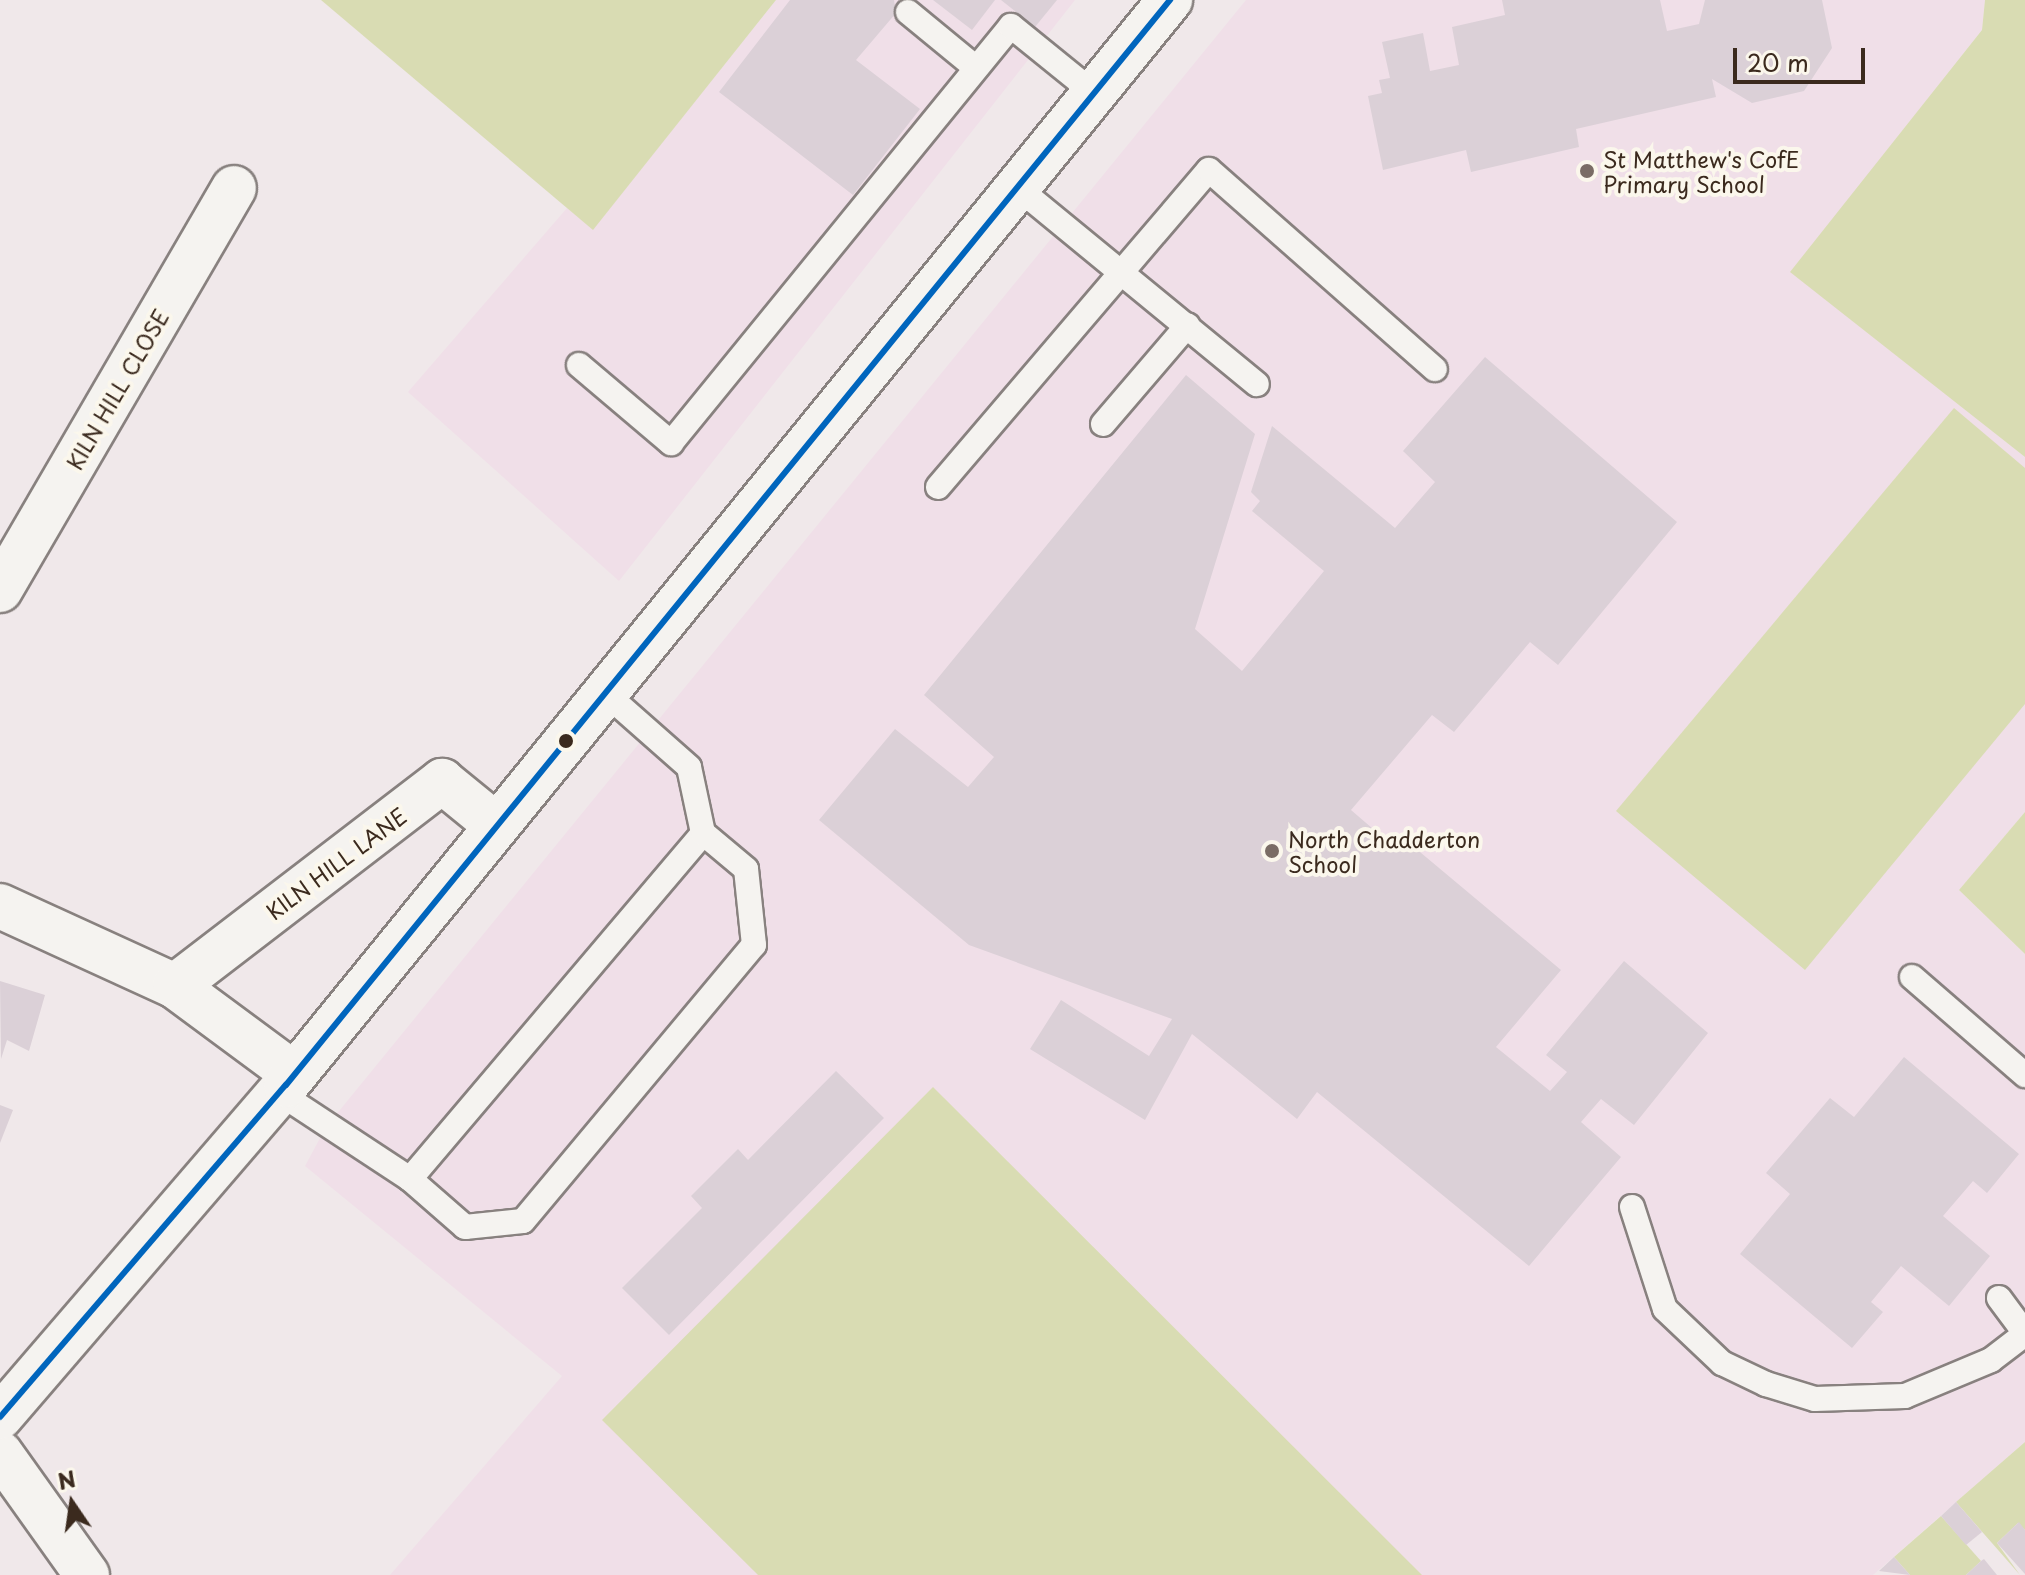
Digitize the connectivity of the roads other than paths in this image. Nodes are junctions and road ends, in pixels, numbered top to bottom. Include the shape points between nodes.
1 (1170, 0) edge
2 (908, 12) dead end
3 (976, 68) junction
4 (1095, 94) junction
5 (234, 188) dead end
6 (1018, 188) junction
7 (1120, 270) junction
8 (1188, 325) junction
9 (579, 365) dead end
10 (1435, 369) dead end
11 (1257, 384) dead end
12 (1103, 424) dead end
13 (938, 487) dead end
14 (0, 590) edge
15 (604, 692) junction
16 (496, 825) junction
17 (703, 833) junction
18 (0, 906) edge
19 (1912, 977) dead end
20 (175, 986) junction
21 (2025, 1075) edge
22 (286, 1083) junction
23 (410, 1179) junction
24 (1632, 1207) dead end
25 (1999, 1298) dead end
26 (2025, 1334) edge
27 (0, 1417) edge
28 (0, 1453) edge
29 (87, 1575) edge

1 - 4 main road
2 - 3 lane
3 - 4 lane via 1011,26
3 - 9 lane via 671,443
4 - 6 main road
5 - 14 main road, KILN HILL CLOSE
6 - 7 lane
6 - 15 main road
7 - 8 lane
7 - 10 lane via 1209,170
7 - 13 lane
8 - 11 lane
8 - 12 lane
15 - 16 main road
15 - 17 lane via 689,767
16 - 20 main road, KILN HILL LANE via 442,781
16 - 22 main road
17 - 23 lane
17 - 23 lane via 746,869 754,945 523,1221 465,1227
18 - 20 main road
19 - 21 lane
20 - 22 main road
22 - 23 lane
22 - 27 main road
24 - 26 lane via 1665,1309 1722,1363 1766,1384 1815,1399 1905,1396 1991,1360
25 - 26 lane
28 - 29 main road

